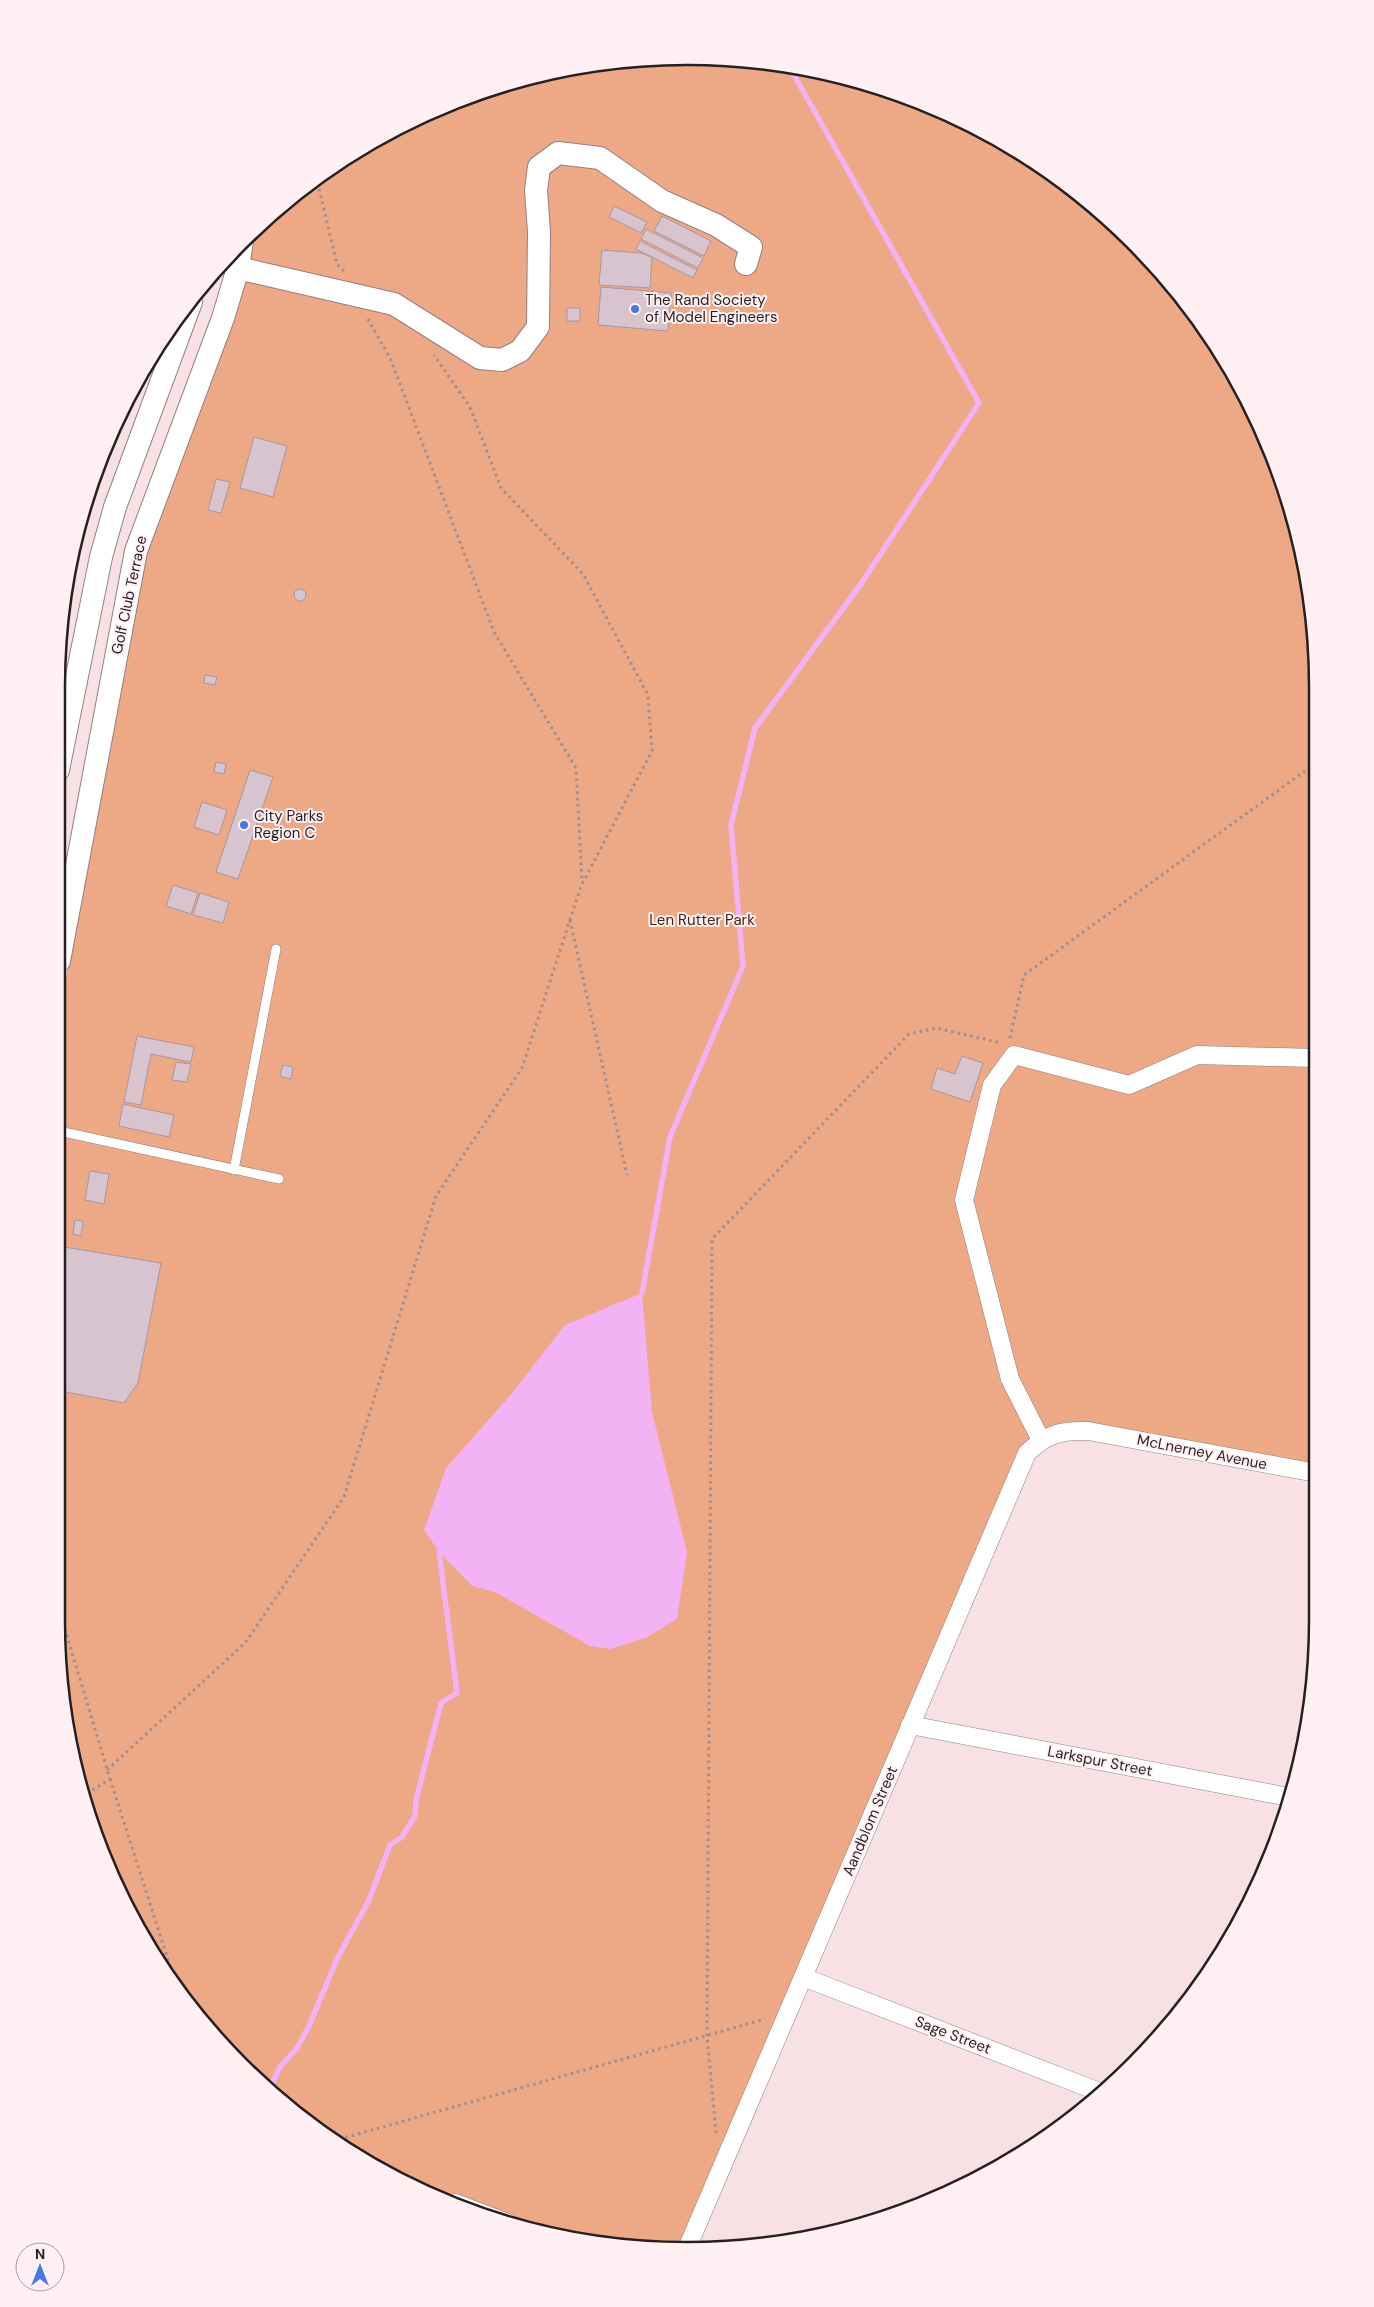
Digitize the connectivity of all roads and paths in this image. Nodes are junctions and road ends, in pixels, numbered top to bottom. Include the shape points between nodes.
1 (319, 186) edge
2 (337, 264) junction
3 (746, 264) dead end
4 (230, 265) edge
5 (351, 277) dead end
6 (346, 280) dead end
7 (364, 312) dead end
8 (184, 322) edge
9 (429, 347) dead end
10 (65, 735) edge
11 (1309, 768) edge
12 (67, 875) edge
13 (582, 882) dead end
14 (65, 896) edge
15 (570, 920) junction
16 (276, 949) dead end
17 (1309, 1058) edge
18 (65, 1133) edge
19 (234, 1170) junction
20 (627, 1175) dead end
21 (279, 1179) dead end
22 (1041, 1440) junction
23 (1309, 1472) edge
24 (65, 1630) edge
25 (910, 1725) junction
26 (107, 1770) junction
27 (110, 1780) junction
28 (90, 1793) edge
29 (1283, 1796) edge
30 (170, 1966) edge
31 (803, 1977) junction
32 (787, 2013) junction
33 (706, 2036) junction
34 (1094, 2090) edge
35 (343, 2138) edge
36 (717, 2138) dead end
37 (690, 2242) edge

1 - 2 path
2 - 5 path
2 - 6 path
3 - 4 street via 751,247 716,225 662,201 600,158 558,153 539,167 536,190 538,327 520,351 502,360 480,358 394,304
4 - 12 street, Golf Club Terrace via 223,318 136,550
7 - 13 path via 391,360 494,632 576,768
8 - 10 street via 101,557
9 - 15 path via 470,407 500,488 583,574 648,695 652,751 580,886
11 - 33 path via 1024,975 1008,1044 936,1028 909,1034 712,1239
12 - 14 street, Golf Club Terrace
15 - 20 path
15 - 26 path via 522,1068 436,1196 344,1497 245,1643
16 - 19 lane
17 - 22 street via 1197,1055 1128,1086 1014,1055 992,1086 964,1200 1010,1379
18 - 19 lane
19 - 21 lane
22 - 23 street, McLnerney Avenue via 1057,1433 1088,1430
22 - 25 street, Aandblom Street via 1027,1453
24 - 26 path
25 - 29 street, Larkspur Street
25 - 31 street, Aandblom Street
26 - 27 path
27 - 28 path
27 - 30 path
31 - 32 street, Aandblom Street
31 - 34 street, Sage Street
32 - 33 path
32 - 37 street, Aandblom Street
33 - 35 path
33 - 36 path

